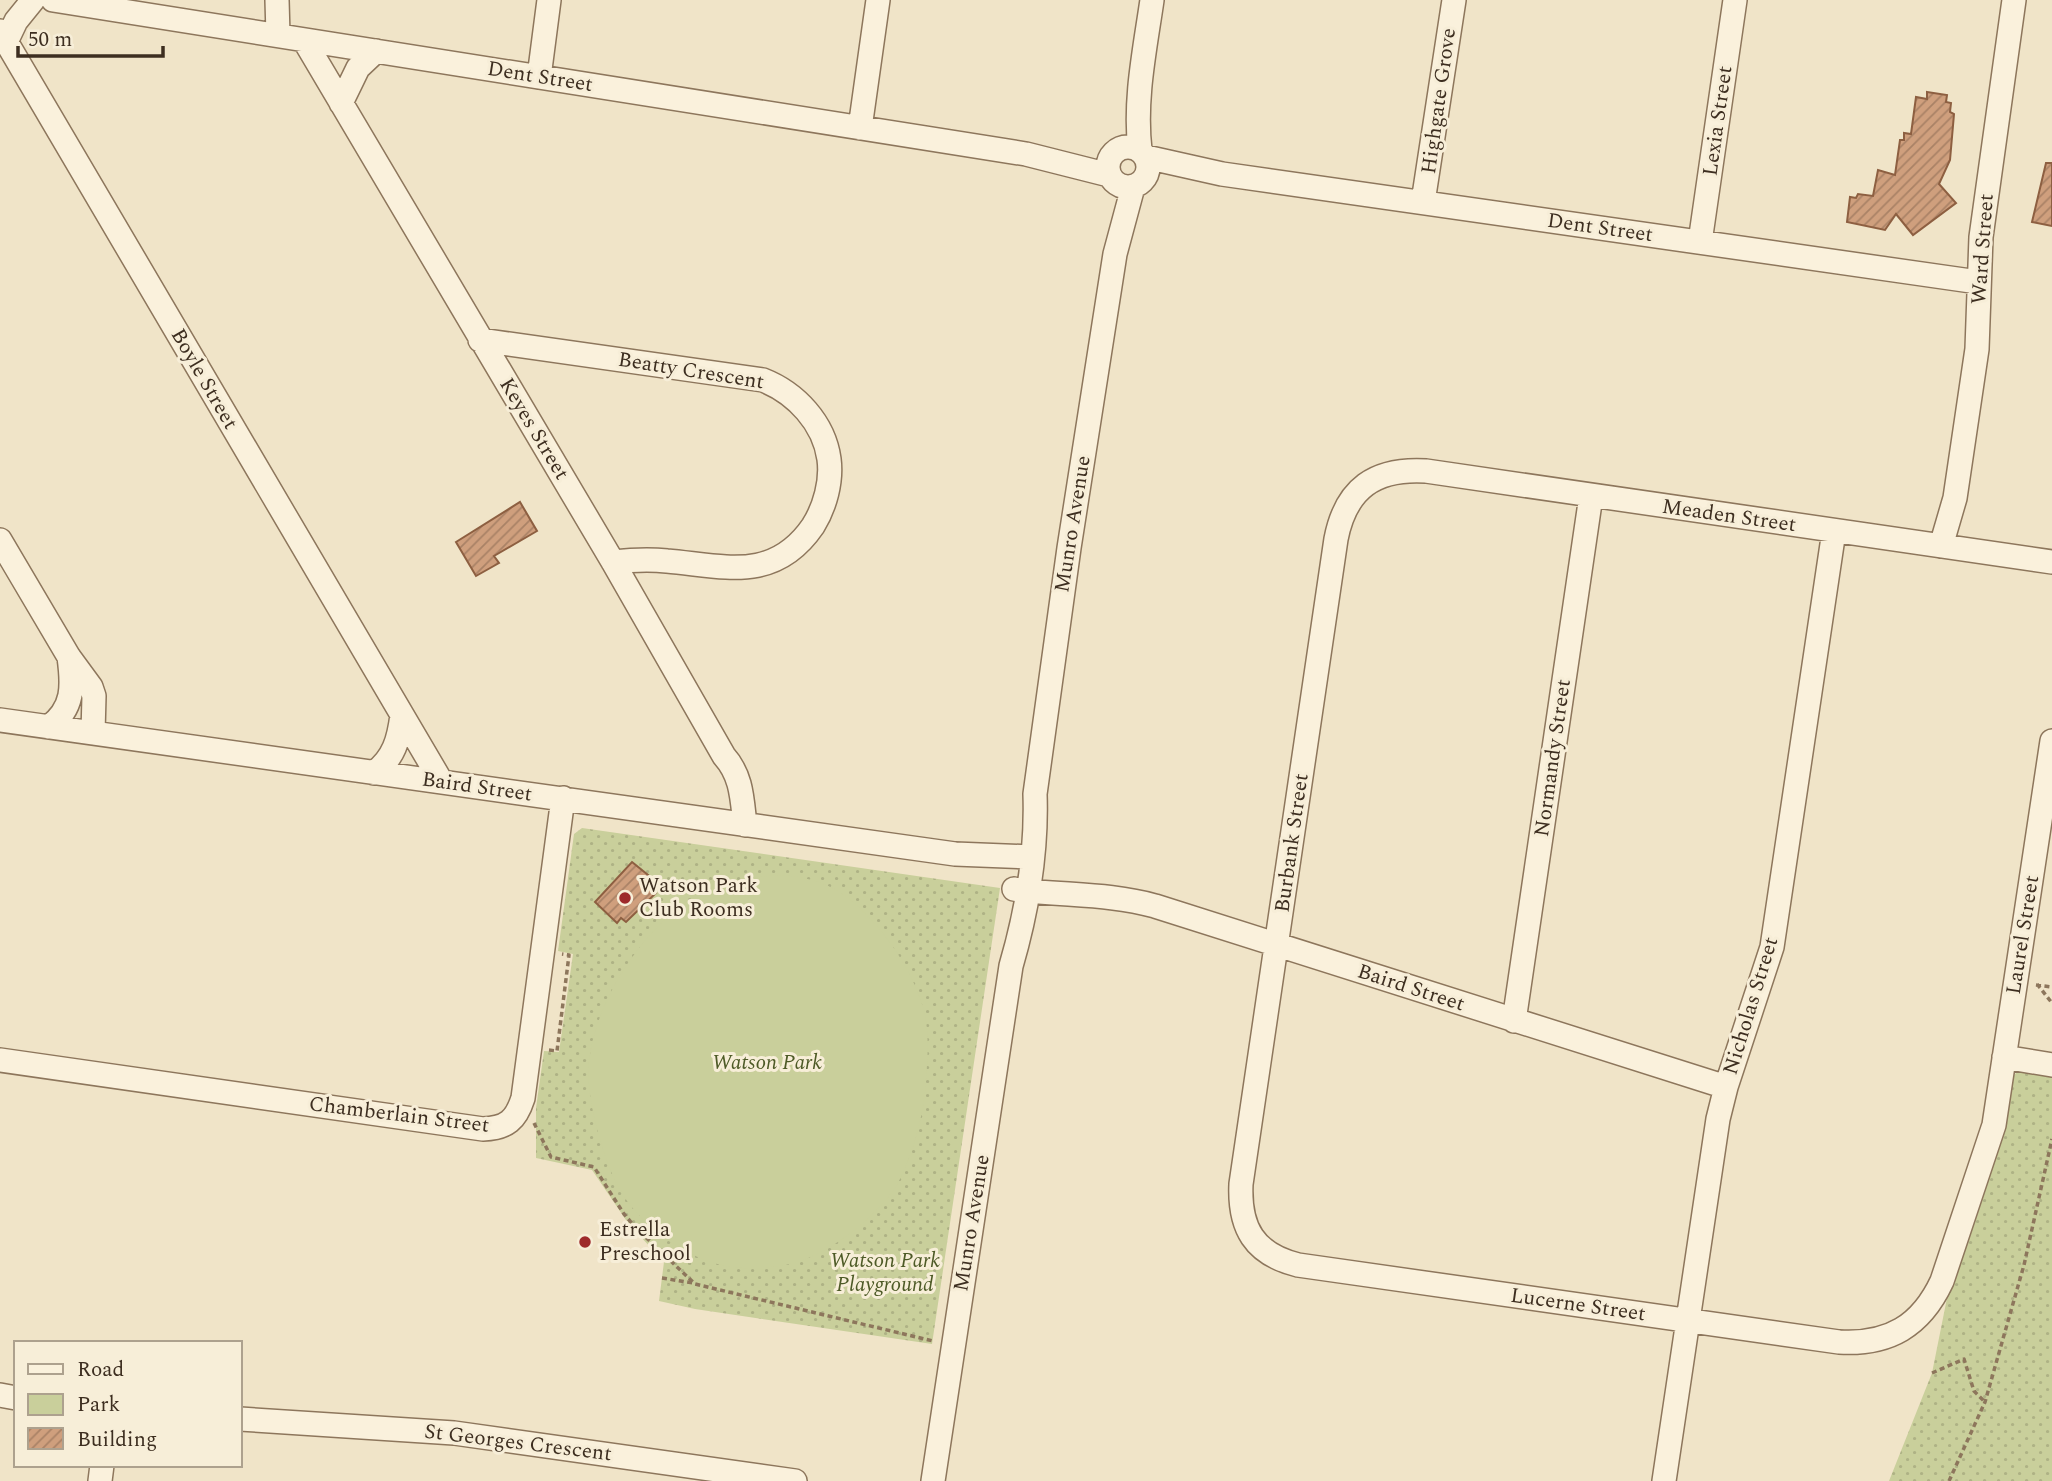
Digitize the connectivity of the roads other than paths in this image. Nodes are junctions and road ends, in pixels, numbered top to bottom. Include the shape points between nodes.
1 (33, 0) edge
2 (53, 0) edge
3 (277, 0) edge
4 (549, 0) edge
5 (878, 0) edge
6 (1152, 0) edge
7 (1454, 0) edge
8 (1735, 0) edge
9 (2014, 0) edge
10 (278, 35) junction
11 (3, 36) edge
12 (304, 40) junction
13 (376, 51) junction
14 (539, 77) junction
15 (341, 103) junction
16 (860, 128) junction
17 (1128, 167) junction
18 (1423, 202) junction
19 (1700, 242) junction
20 (1978, 282) junction
21 (480, 340) junction
22 (1406, 470) joint
23 (1591, 496) junction
24 (1833, 531) junction
25 (0, 540) edge
26 (1949, 548) junction
27 (613, 562) junction
28 (2052, 562) edge
29 (69, 657) junction
30 (402, 715) junction
31 (0, 720) edge
32 (49, 727) junction
33 (93, 733) junction
34 (2052, 741) edge
35 (724, 756) junction
36 (374, 773) junction
37 (441, 781) junction
38 (563, 799) junction
39 (720, 821) junction
40 (745, 825) junction
41 (1023, 874) junction
42 (1277, 945) junction
43 (1514, 1021) junction
44 (2005, 1051) junction
45 (2052, 1052) edge
46 (0, 1060) edge
47 (2052, 1065) edge
48 (1726, 1087) junction
49 (1261, 1247) joint
50 (1688, 1321) junction
51 (1897, 1332) joint
52 (242, 1419) edge
53 (795, 1481) edge
54 (933, 1481) edge
55 (1664, 1481) edge

1 - 11 street, Boyle Street
2 - 10 street, Dent Street
3 - 10 street
4 - 14 street
5 - 16 street
6 - 17 street, Munro Avenue
7 - 18 street, Highgate Grove
8 - 19 street, Lexia Street
9 - 20 street, Ward Street
10 - 12 street, Dent Street
11 - 30 street, Boyle Street
12 - 13 street, Dent Street
12 - 15 street, Keyes Street
13 - 14 street, Dent Street
13 - 15 street via 358,68
14 - 16 street, Dent Street
15 - 21 street, Keyes Street
16 - 17 street, Dent Street
17 - 18 street, Dent Street via 1222,174
17 - 41 street, Munro Avenue via 1069,548 1035,794 1036,826
18 - 19 street, Dent Street
19 - 20 street, Dent Street
20 - 26 street, Ward Street via 1978,341
21 - 27 street, Keyes Street
21 - 27 street, Beatty Crescent via 763,380 789,393 819,428 830,467 823,506 808,533 783,555 739,569 646,559
22 - 23 street, Meaden Street
22 - 42 street, Burbank Street via 1381,475 1365,485 1340,521
23 - 24 street, Meaden Street
23 - 43 street, Normandy Street
24 - 26 street, Meaden Street
24 - 48 street, Nicholas Street via 1772,947
25 - 29 street
26 - 28 street, Meaden Street
27 - 35 street, Keyes Street
29 - 32 street via 68,702 61,718
29 - 33 street via 91,687
30 - 36 street via 393,752
30 - 37 street, Boyle Street
31 - 32 street, Baird Street
32 - 33 street, Baird Street
33 - 36 street, Baird Street
34 - 44 street, Laurel Street
35 - 39 street, Keyes Street via 729,787
35 - 40 street, Keyes Street via 741,786
36 - 37 street, Baird Street
37 - 38 street, Baird Street
38 - 39 street, Baird Street
38 - 46 street, Chamberlain Street via 523,1098 511,1123 483,1129
39 - 40 street, Baird Street
40 - 41 street, Baird Street via 955,854
41 - 42 street, Baird Street via 1155,906
41 - 54 street, Munro Avenue via 1021,930 1011,966
42 - 43 street, Baird Street
42 - 49 street, Burbank Street via 1240,1201 1245,1225
43 - 48 street, Baird Street
44 - 45 street
44 - 47 street
44 - 51 street, Laurel Street via 1990,1141 1942,1281 1930,1304
48 - 50 street, Nicholas Street
49 - 50 street, Lucerne Street via 1298,1265
50 - 51 street, Lucerne Street via 1855,1343 1881,1340
50 - 55 street, Nicholas Street
52 - 53 street, St Georges Crescent via 454,1433

